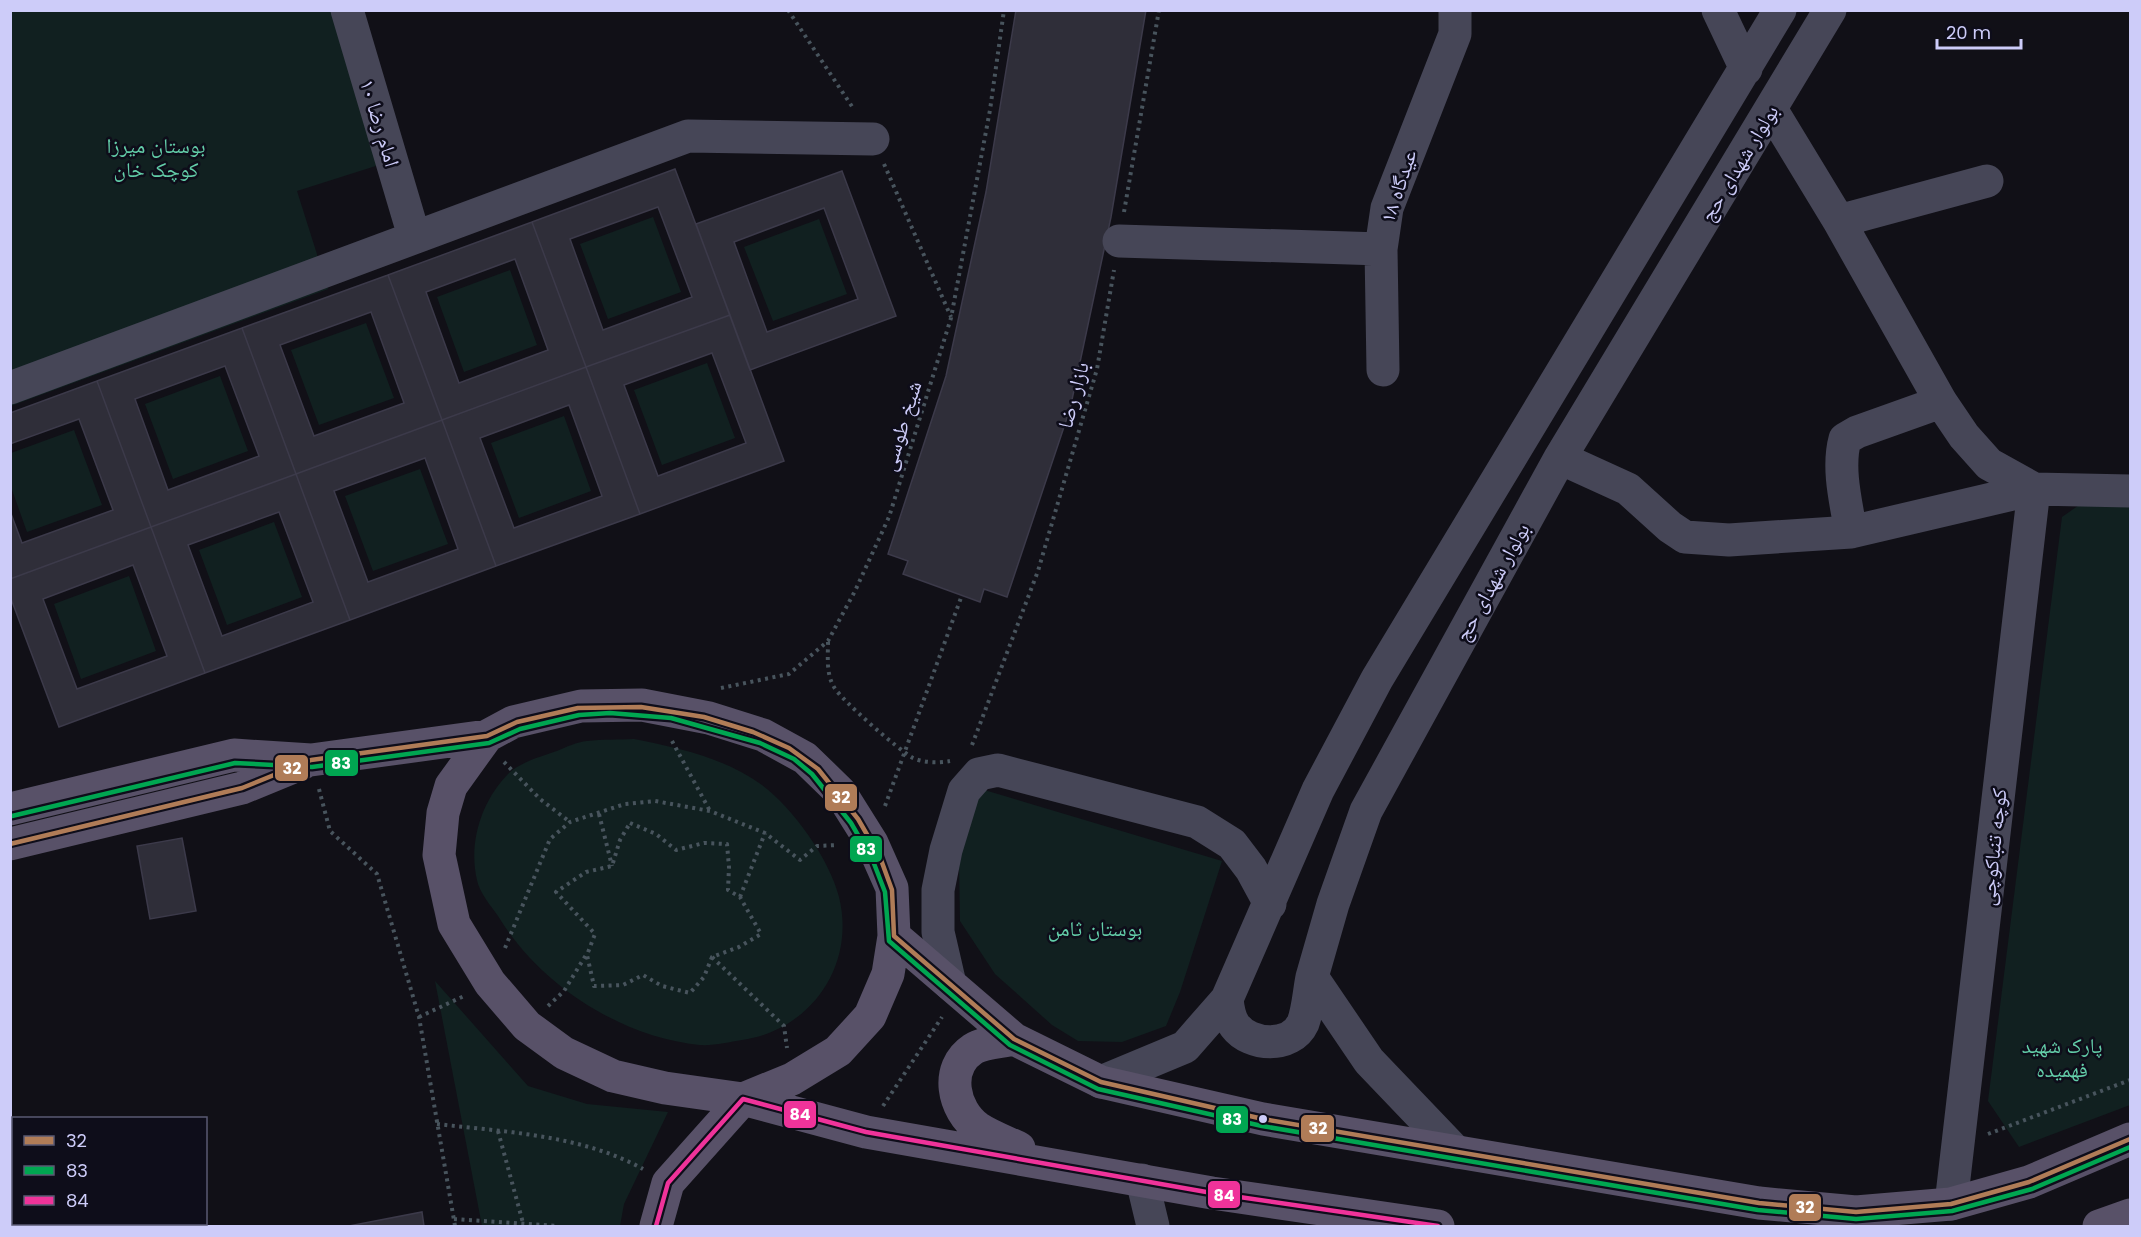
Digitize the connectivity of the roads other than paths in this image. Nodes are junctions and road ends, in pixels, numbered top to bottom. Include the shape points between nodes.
1 (347, 10) edge
2 (1455, 10) edge
3 (1718, 10) edge
4 (1780, 10) edge
5 (1830, 10) edge
6 (1746, 69) junction
7 (1771, 109) junction
8 (873, 139) dead end
9 (1988, 181) dead end
10 (1839, 220) junction
11 (414, 236) junction
12 (1119, 242) road end
13 (1381, 249) junction
14 (1383, 370) dead end
15 (10, 388) edge
16 (1941, 402) junction
17 (1560, 458) junction
18 (2034, 489) junction
19 (2130, 490) edge
20 (1851, 532) junction
21 (487, 736) junction
22 (311, 760) junction
23 (10, 809) edge
24 (10, 844) edge
25 (1270, 904) junction
26 (894, 936) junction
27 (1312, 977) junction
28 (954, 988) junction
29 (1227, 999) junction
30 (1014, 1039) junction
31 (1101, 1082) junction
32 (742, 1099) junction
33 (2130, 1139) edge
34 (1456, 1152) junction
35 (1055, 1165) junction
36 (1142, 1180) junction
37 (1951, 1204) junction
38 (2130, 1215) edge
39 (656, 1227) edge
40 (1153, 1227) edge
41 (1438, 1227) edge
42 (2099, 1227) edge

1 - 11 street, امام رضا ۱۰
2 - 13 street, عیدگاه ۱۸ via 1455,33 1387,208
3 - 6 street
4 - 6 street, بولوار شهدای حج
5 - 7 street, بولوار شهدای حج
6 - 25 street, بولوار شهدای حج via 1377,679 1318,790
7 - 10 street
7 - 17 street, بولوار شهدای حج
8 - 11 street via 688,136
9 - 10 street
10 - 16 street
11 - 15 street
12 - 13 street
13 - 14 street, عیدگاه ۱۸
16 - 18 street via 1989,464
16 - 20 street via 1845,439 1844,494
17 - 20 street via 1628,489 1686,537 1729,540
17 - 27 street, بولوار شهدای حج via 1366,811
18 - 19 street
18 - 20 street
18 - 37 street, کوچه تنباکوچی
21 - 22 main road
21 - 26 main road via 513,722 581,706 642,705 709,718 763,735 805,758 840,792 872,843 892,888
21 - 32 main road via 452,786 443,813 439,855 454,924 490,983 527,1026 564,1053 613,1076
22 - 23 main road via 234,755
22 - 24 main road via 242,788
25 - 28 street via 1232,844 1197,822 998,770 969,758 938,890 938,932
25 - 29 street, بولوار شهدای حج
26 - 28 main road
26 - 32 main road via 888,974 870,1016 838,1051 792,1079
27 - 29 street, بولوار شهدای حج via 1302,1025 1288,1037 1272,1042 1258,1041 1240,1031 1228,1012
27 - 34 street via 1369,1061
28 - 30 main road
29 - 31 street, بولوار شهدای حج via 1185,1047
30 - 31 main road
30 - 35 main road via 974,1048 963,1059 954,1086 957,1102 979,1128
31 - 34 main road via 1221,1111
32 - 35 main road via 866,1132
32 - 39 main road via 668,1184
33 - 37 main road via 2029,1182
34 - 37 main road via 1759,1203 1856,1212
35 - 36 main road
36 - 40 street
36 - 41 main road
38 - 42 main road

